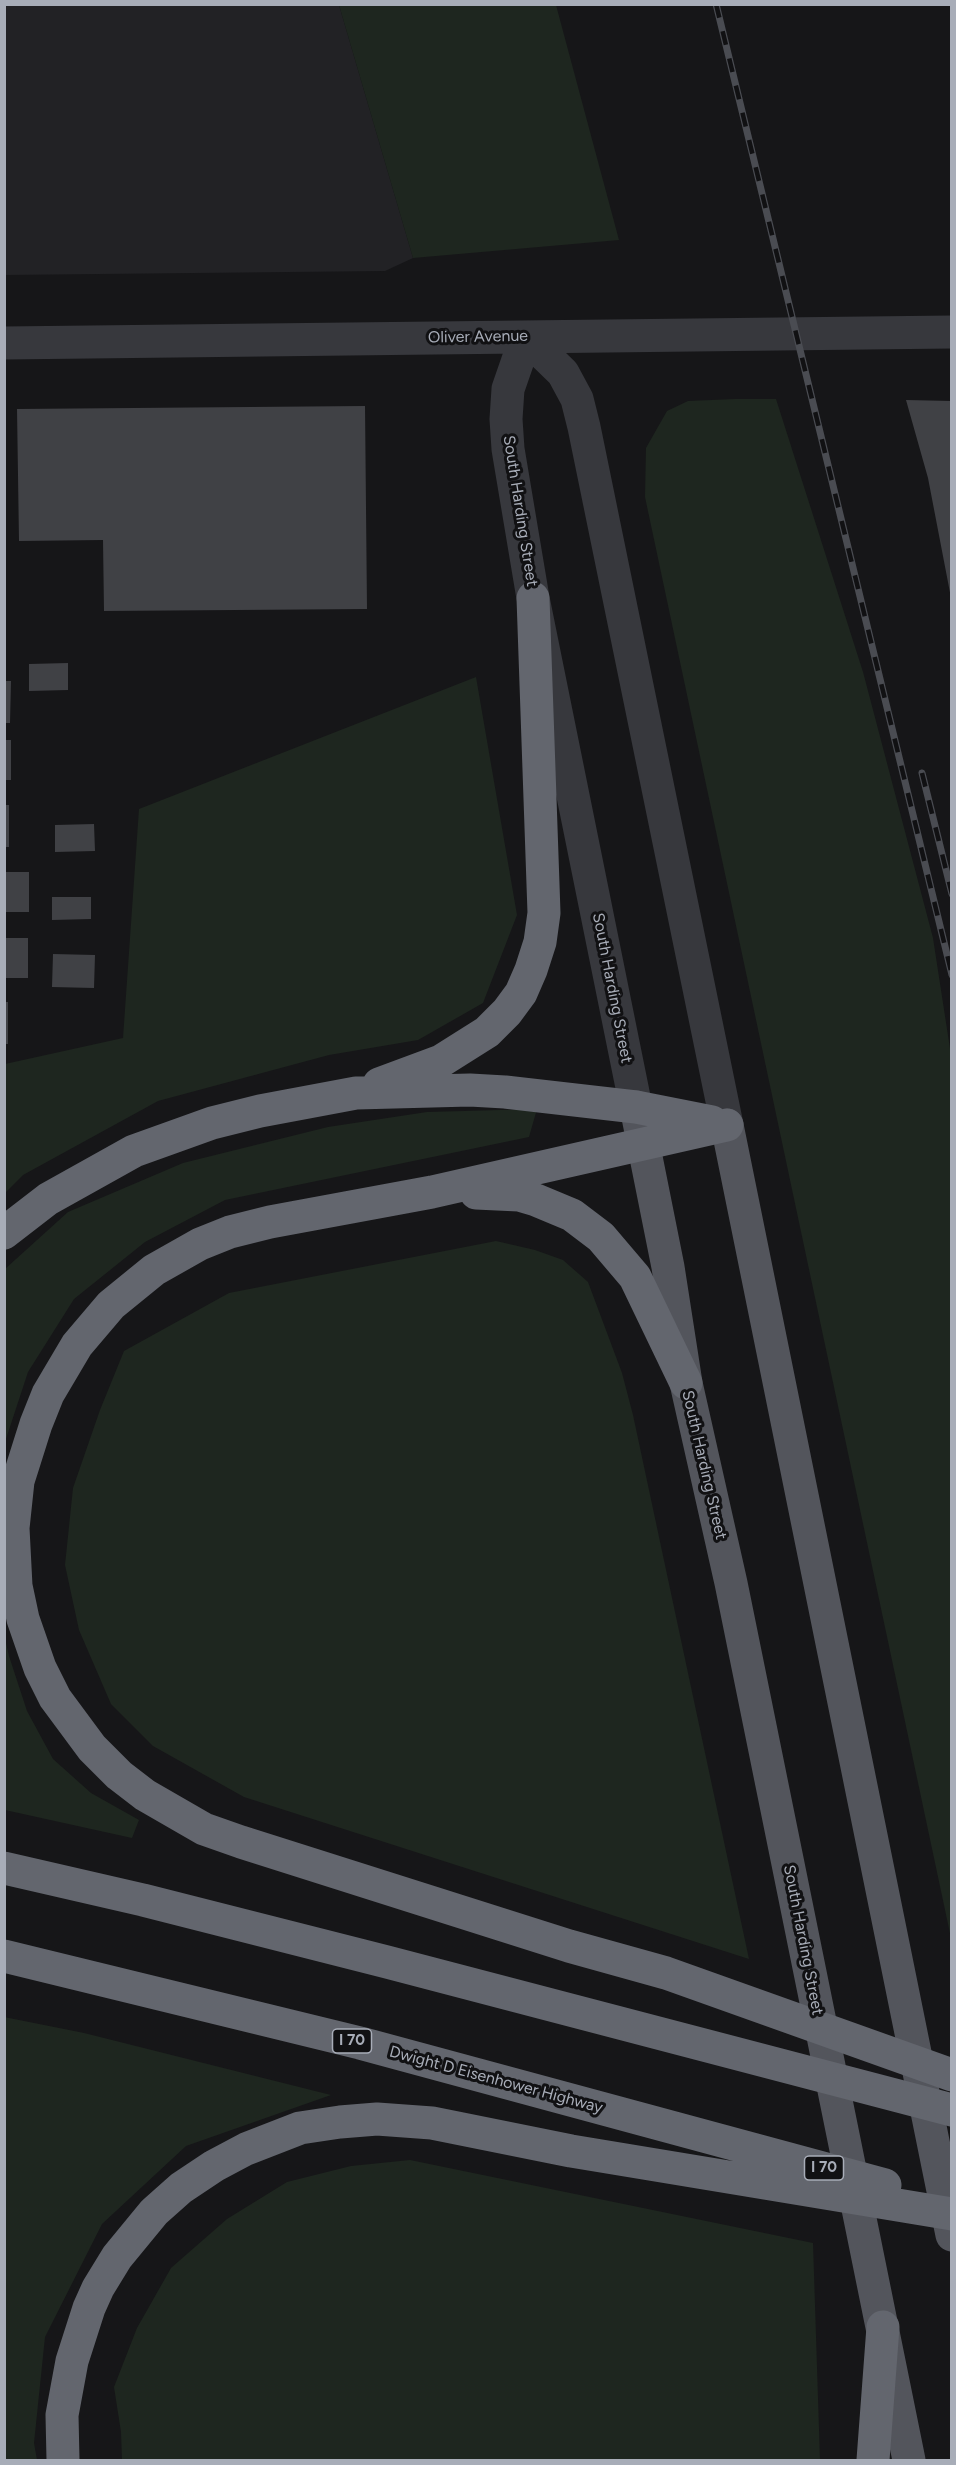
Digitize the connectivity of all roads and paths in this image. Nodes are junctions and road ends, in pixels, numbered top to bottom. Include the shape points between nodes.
1 (951, 332) edge
2 (526, 337) junction
3 (4, 343) edge
4 (533, 598) junction
5 (356, 1093) junction
6 (636, 1107) junction
7 (727, 1125) junction
8 (643, 1142) junction
9 (432, 1192) junction
10 (4, 1233) edge
11 (686, 1383) junction
12 (4, 1868) edge
13 (4, 1956) edge
14 (951, 2075) edge
15 (951, 2110) edge
16 (951, 2203) edge
17 (951, 2214) edge
18 (951, 2235) edge
19 (883, 2327) junction
20 (63, 2460) edge
21 (873, 2460) edge
22 (909, 2460) edge

1 - 2 street, Oliver Avenue
2 - 3 street, Oliver Avenue
2 - 4 street, South Harding Street via 508,389 506,419
2 - 7 street via 563,373 577,399
4 - 5 highway via 544,913 531,970 514,1003 487,1032 441,1061
4 - 6 street, South Harding Street
5 - 6 highway via 470,1090
5 - 10 highway via 251,1114 154,1143 71,1185
6 - 7 highway
6 - 8 main road, South Harding Street
7 - 8 highway
7 - 18 main road
8 - 9 highway
8 - 11 main road, South Harding Street
9 - 11 highway via 519,1195 555,1207 587,1225 635,1277
9 - 14 highway via 230,1232 179,1254 154,1270 111,1305 77,1345 36,1424 20,1471 15,1504 16,1586 28,1635 55,1698 92,1748 119,1775 204,1829 569,1946 666,1973
11 - 19 main road, South Harding Street via 731,1583
12 - 15 highway via 280,1934
13 - 16 highway, Dwight D Eisenhower Highway / I 70 via 337,2037
17 - 20 highway via 704,2174 452,2127 394,2120 300,2128 246,2149 181,2188 154,2212 117,2257 98,2288 80,2331 62,2415
19 - 21 highway
19 - 22 main road, South Harding Street

